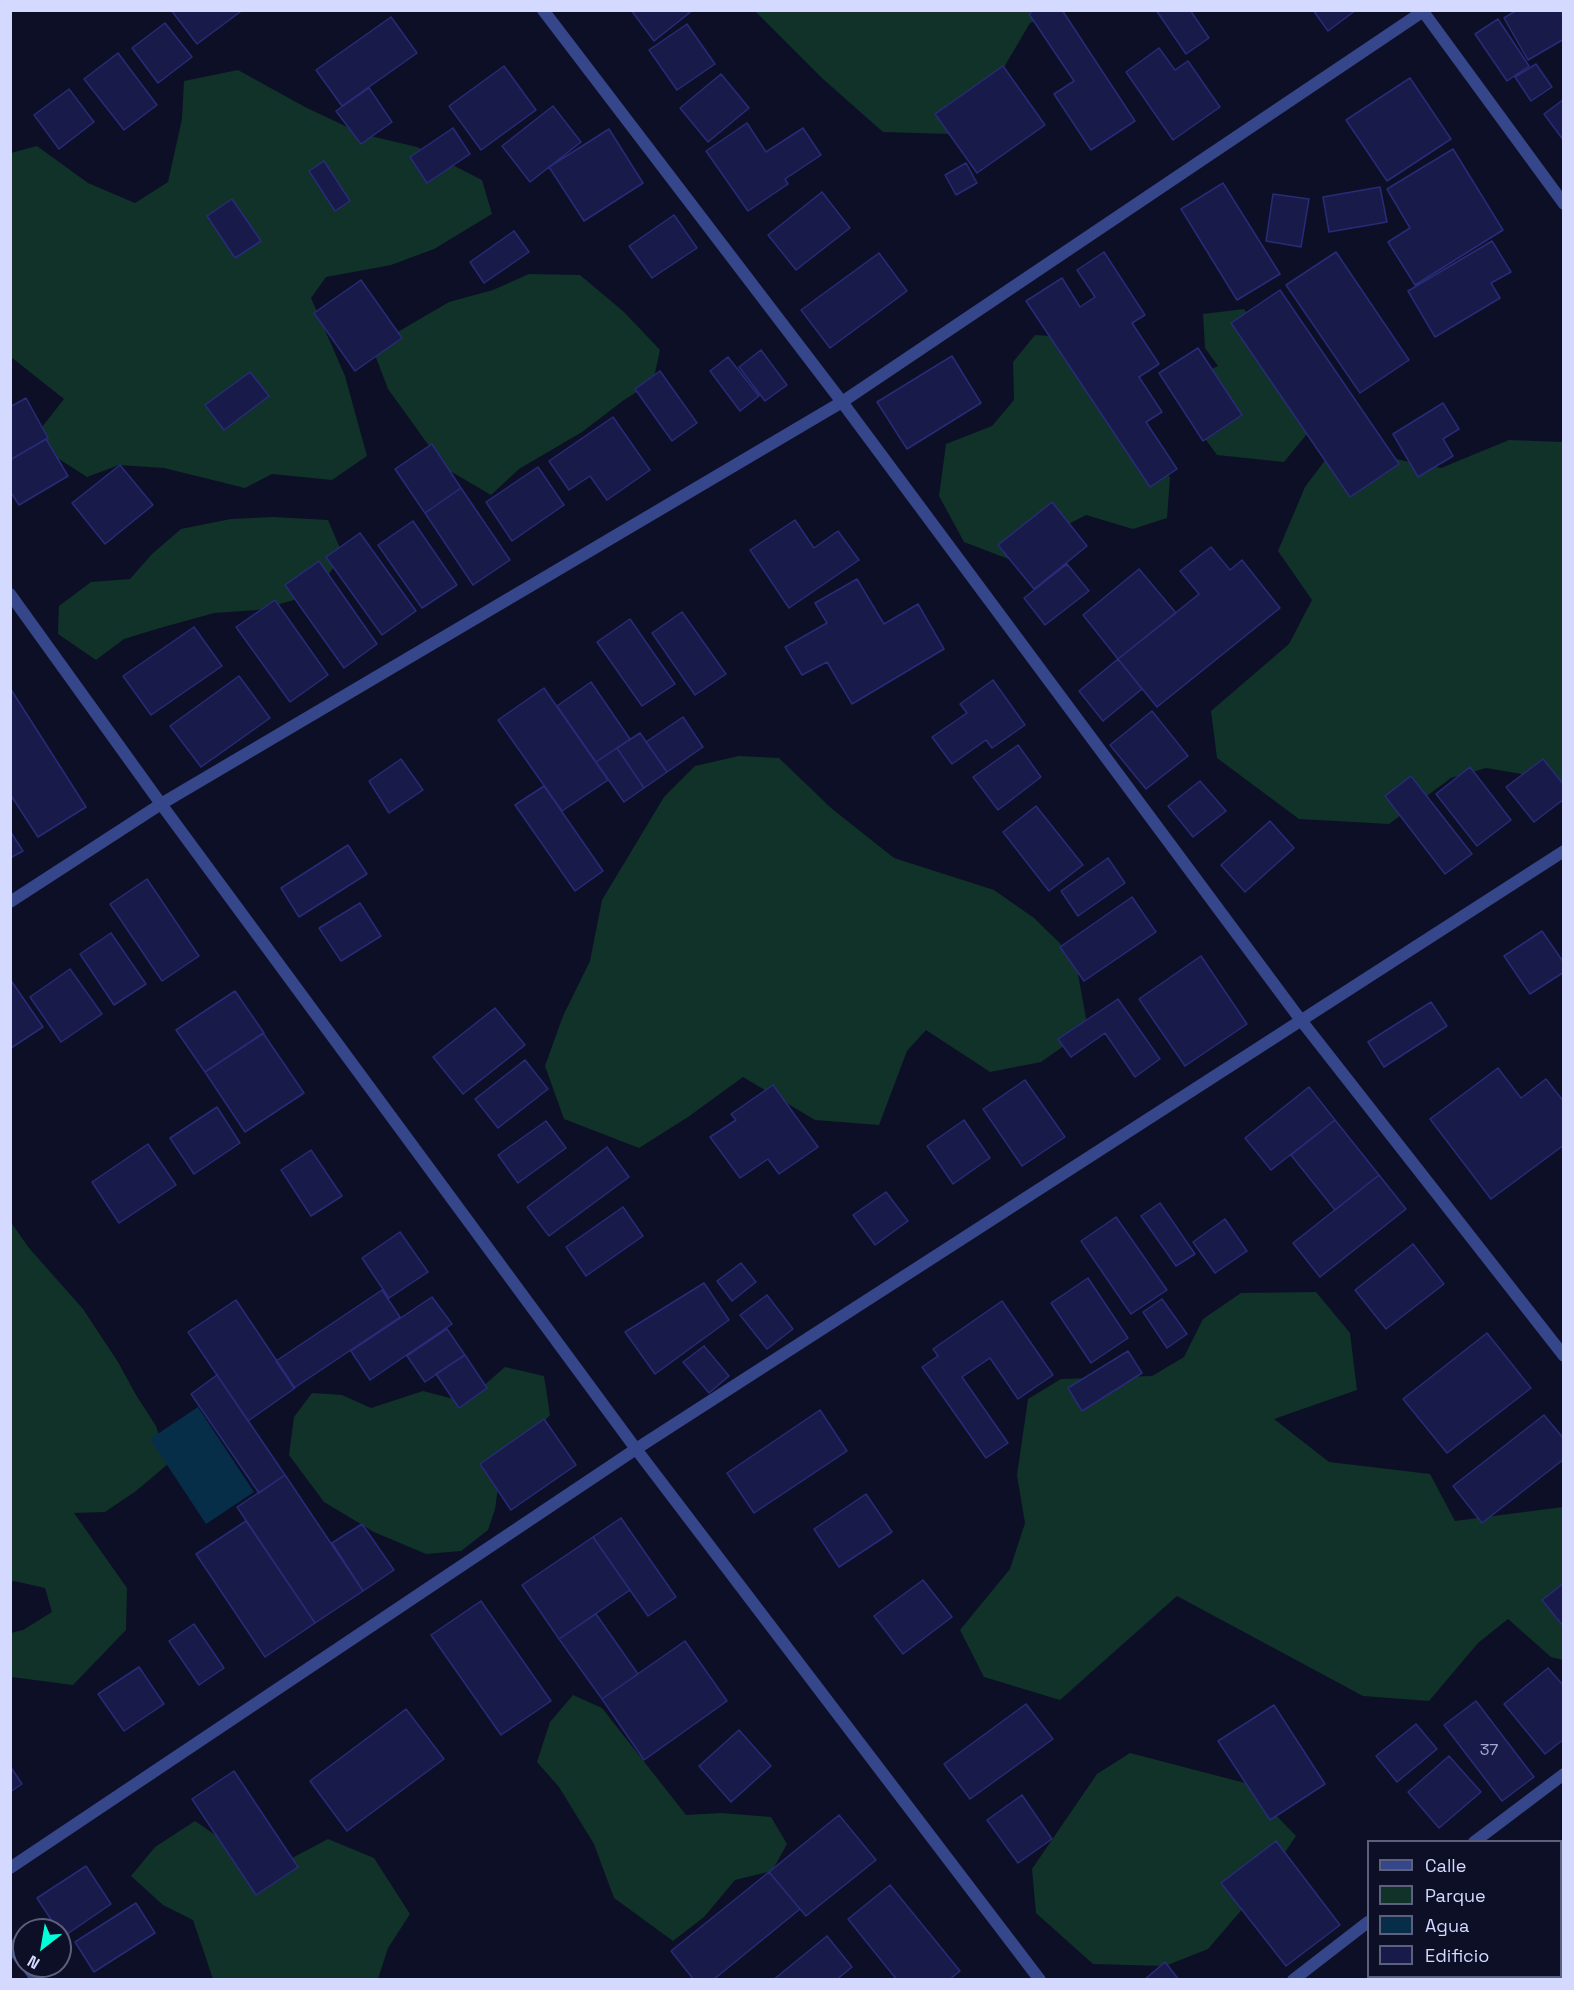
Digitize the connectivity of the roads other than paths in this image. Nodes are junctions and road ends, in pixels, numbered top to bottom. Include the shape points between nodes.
1 (543, 10) edge
2 (1423, 11) edge
3 (1563, 204) edge
4 (842, 402) junction
5 (10, 594) edge
6 (161, 804) junction
7 (1563, 850) edge
8 (10, 902) edge
9 (1300, 1019) junction
10 (1563, 1356) edge
11 (636, 1449) junction
12 (1563, 1773) edge
13 (1477, 1840) edge
14 (10, 1868) edge
15 (1367, 1923) edge
16 (1040, 1980) edge
17 (1293, 1980) edge

1 - 4 street
2 - 3 street
2 - 4 street
4 - 6 street
4 - 9 street
5 - 6 street
6 - 8 street
6 - 11 street
7 - 9 street
9 - 10 street
9 - 11 street
11 - 14 street
11 - 16 street
12 - 13 street
15 - 17 street

